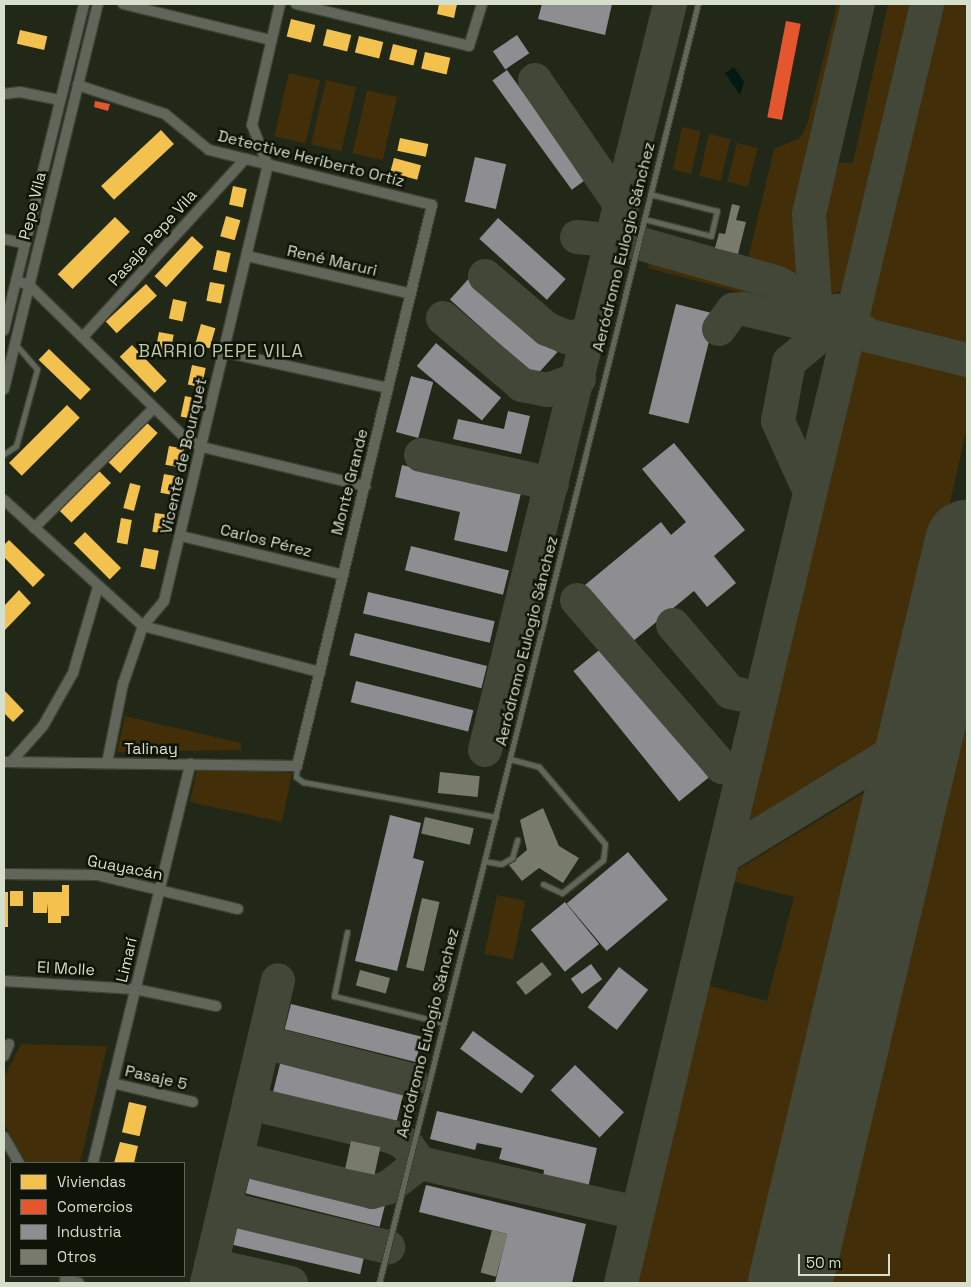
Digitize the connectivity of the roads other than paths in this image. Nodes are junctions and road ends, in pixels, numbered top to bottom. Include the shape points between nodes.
1 (84, 4) edge
2 (98, 4) edge
3 (123, 4) edge
4 (280, 4) edge
5 (296, 4) edge
6 (482, 4) edge
7 (698, 4) edge
8 (271, 40) junction
9 (78, 85) junction
10 (4, 94) edge
11 (60, 100) junction
12 (53, 130) junction
13 (66, 134) junction
14 (244, 159) junction
15 (268, 166) junction
16 (650, 194) junction
17 (432, 205) joint
18 (644, 219) junction
19 (4, 239) edge
20 (25, 244) junction
21 (247, 256) junction
22 (16, 281) junction
23 (29, 285) junction
24 (411, 294) junction
25 (7, 303) edge
26 (4, 330) edge
27 (83, 338) junction
28 (15, 343) junction
29 (224, 352) junction
30 (6, 369) edge
31 (388, 388) junction
32 (4, 389) edge
33 (154, 408) junction
34 (202, 447) junction
35 (4, 454) edge
36 (365, 486) junction
37 (4, 500) edge
38 (34, 528) junction
39 (181, 536) junction
40 (343, 575) junction
41 (98, 587) junction
42 (143, 626) junction
43 (320, 672) junction
44 (510, 759) junction
45 (7, 762) edge
46 (107, 763) junction
47 (190, 764) junction
48 (297, 766) junction
49 (496, 817) junction
50 (517, 840) dead end
51 (484, 861) junction
52 (4, 874) edge
53 (542, 884) dead end
54 (159, 890) junction
55 (238, 909) dead end
56 (347, 932) dead end
57 (4, 981) edge
58 (135, 989) junction
59 (216, 1006) dead end
60 (444, 1023) junction
61 (9, 1044) dead end
62 (4, 1056) edge
63 (112, 1083) junction
64 (193, 1102) dead end
65 (4, 1137) edge
66 (18, 1162) edge
67 (93, 1162) edge
68 (65, 1280) edge
69 (79, 1283) edge
70 (379, 1283) edge

1 - 11 street, Pepe Vila
2 - 9 street, Pepe Vila
3 - 8 street
4 - 8 street
5 - 6 street via 469,46
7 - 16 lane, Aeródromo Eulogio Sánchez
8 - 15 street via 252,125
9 - 13 street, Pepe Vila
9 - 14 street, Detective Heriberto Ortíz via 165,114 209,150
10 - 11 street via 20,92
11 - 12 street, Pepe Vila
12 - 13 street
12 - 20 street, Pepe Vila
13 - 23 street, Pepe Vila
14 - 15 street, Detective Heriberto Ortíz
14 - 27 street, Pasaje Pepe Vila
15 - 17 street, Detective Heriberto Ortíz
15 - 21 street, Vicente de Bourquet
16 - 18 lane, Aeródromo Eulogio Sánchez
16 - 18 lane via 717,210 711,236
17 - 24 street, Monte Grande
18 - 44 lane, Aeródromo Eulogio Sánchez
19 - 20 street
20 - 22 street, Pepe Vila
21 - 24 street, René Maruri
21 - 29 street, Vicente de Bourquet
22 - 23 street
22 - 25 street, Pepe Vila
23 - 27 street
23 - 28 street, Pepe Vila
24 - 31 street, Monte Grande
25 - 26 street, Pepe Vila
27 - 33 street
28 - 30 street, Pepe Vila
28 - 35 lane via 38,369 16,446
29 - 31 street
29 - 34 street, Vicente de Bourquet
30 - 32 street, Pepe Vila
31 - 36 street, Monte Grande
33 - 34 street via 185,438
33 - 38 street
34 - 36 street
34 - 39 street, Vicente de Bourquet
36 - 40 street, Monte Grande
37 - 38 street
38 - 41 street
39 - 40 street, Carlos Pérez
39 - 42 street, Vicente de Bourquet via 164,601
40 - 43 street, Monte Grande
41 - 42 street
41 - 45 street via 73,673 43,726
42 - 43 street
42 - 46 street, Vicente de Bourquet via 123,684
43 - 48 street, Monte Grande
44 - 49 lane, Aeródromo Eulogio Sánchez
44 - 53 lane via 539,767 605,844 603,860 562,893
45 - 46 street, Talinay
46 - 47 street, Talinay
47 - 48 street, Talinay
47 - 54 street, Limarí
48 - 49 lane via 296,777 304,782
49 - 51 lane, Aeródromo Eulogio Sánchez
50 - 51 lane via 512,858 501,864
51 - 60 lane, Aeródromo Eulogio Sánchez
52 - 54 street, Guayacán via 86,874
54 - 55 street, Guayacán
54 - 58 street, Limarí
56 - 60 lane via 334,996
57 - 58 street, El Molle
58 - 59 street, El Molle
58 - 63 street, Limarí
60 - 70 lane, Aeródromo Eulogio Sánchez
61 - 62 street
63 - 64 street, Pasaje 5
63 - 67 street, Limarí
65 - 66 street
68 - 69 street

